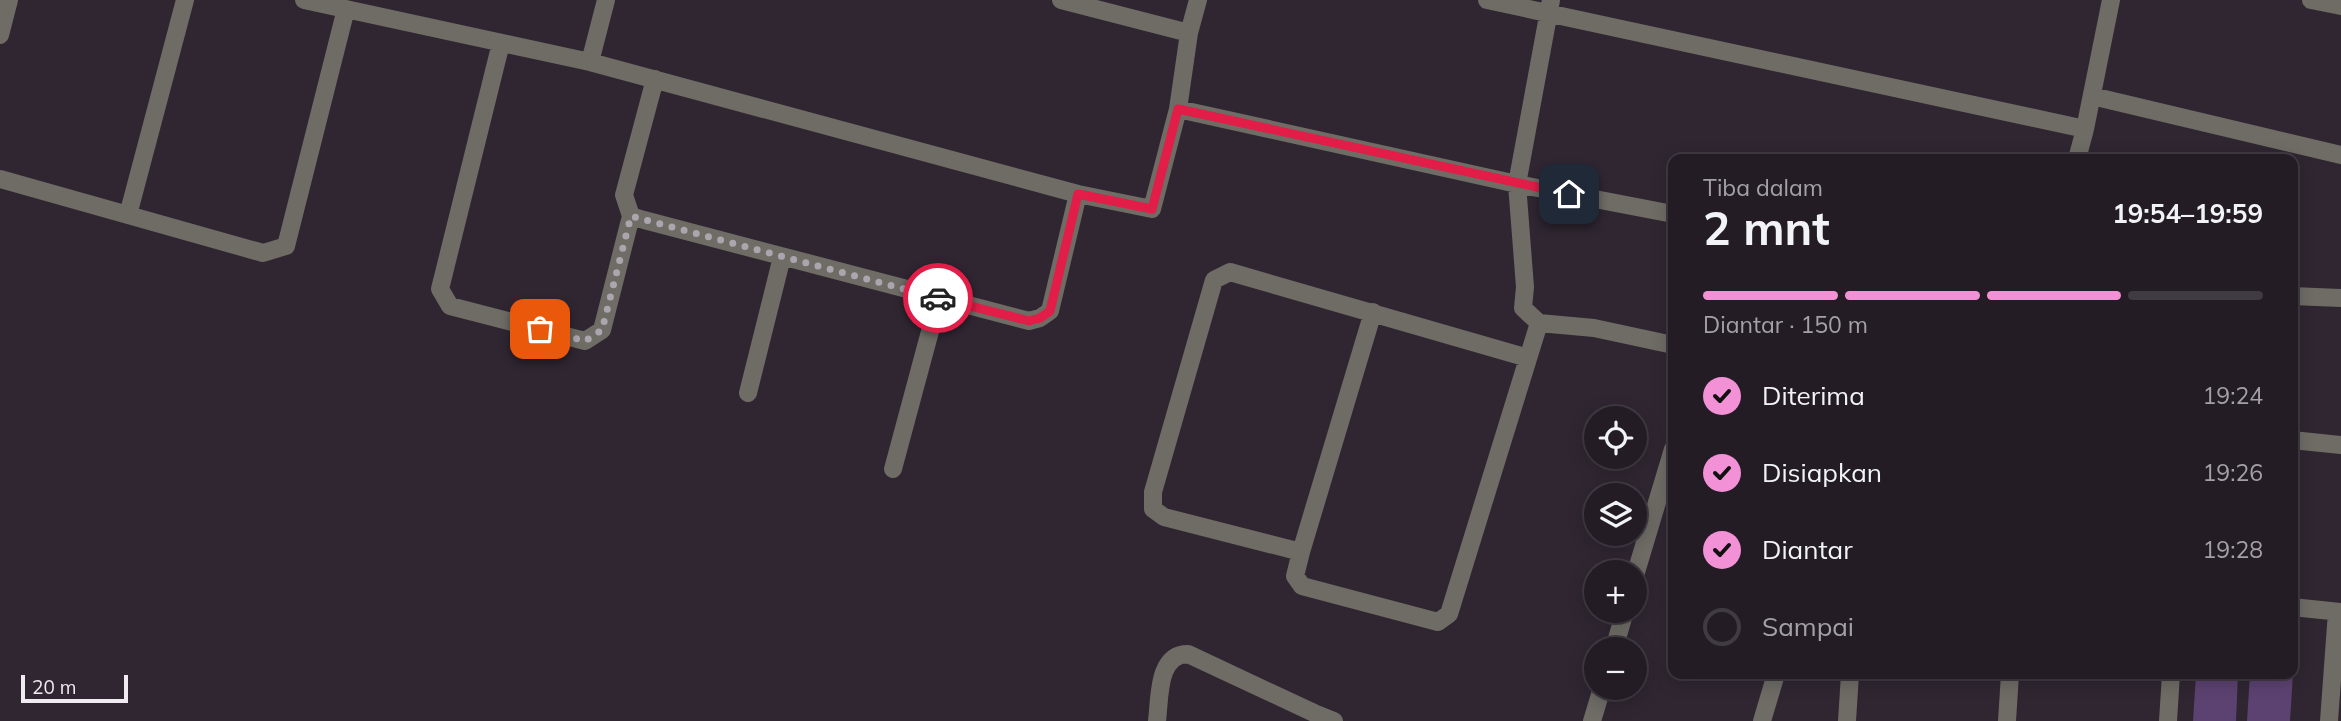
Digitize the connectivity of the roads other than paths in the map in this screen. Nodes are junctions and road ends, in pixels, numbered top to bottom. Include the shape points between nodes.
1 (9, 0) edge
2 (185, 0) edge
3 (304, 0) edge
4 (606, 0) edge
5 (1061, 0) edge
6 (1198, 0) edge
7 (1487, 0) edge
8 (2111, 0) edge
9 (2311, 0) edge
10 (1550, 6) edge
11 (2341, 6) edge
12 (346, 9) junction
13 (1189, 33) junction
14 (0, 35) edge
15 (500, 43) junction
16 (590, 62) junction
17 (655, 79) junction
18 (2092, 96) junction
19 (1178, 109) junction
20 (2085, 129) junction
21 (2078, 154) edge
22 (2341, 155) edge
23 (0, 179) edge
24 (1517, 184) junction
25 (1078, 194) junction
26 (1668, 213) edge
27 (128, 215) junction
28 (631, 216) junction
29 (782, 257) junction
30 (2298, 296) edge
31 (939, 298) junction
32 (2341, 298) edge
33 (1373, 312) junction
34 (1539, 323) junction
35 (1668, 344) edge
36 (1528, 358) junction
37 (748, 393) dead end
38 (2298, 441) edge
39 (2341, 445) edge
40 (1668, 466) edge
41 (893, 469) dead end
42 (1301, 552) junction
43 (1640, 560) edge
44 (2298, 608) edge
45 (2339, 612) edge
46 (1775, 679) edge
47 (1850, 679) edge
48 (2010, 679) edge
49 (2171, 679) edge
50 (1598, 700) edge
51 (1313, 717) edge
52 (1157, 721) edge
53 (1334, 721) edge
54 (1592, 721) edge
55 (1762, 721) edge
56 (1847, 721) edge
57 (2007, 721) edge
58 (2168, 721) edge
59 (2329, 721) edge

1 - 14 street
2 - 27 street
3 - 12 street
4 - 16 street
5 - 13 street
6 - 13 street
7 - 10 street
8 - 18 street
9 - 11 street
10 - 20 street
10 - 24 street
12 - 15 street
12 - 27 street via 286,246 263,253
13 - 19 street
15 - 16 street
15 - 28 street via 440,289 450,306 585,341 602,330
16 - 17 street
17 - 25 street
17 - 28 street via 624,195
18 - 20 street
18 - 22 street
19 - 24 street
19 - 25 street via 1152,209
20 - 21 street
23 - 27 street
24 - 26 street
24 - 34 street via 1523,308
25 - 31 street via 1050,311 1029,321
28 - 29 street
29 - 31 street
29 - 37 street
30 - 32 street
31 - 41 street
33 - 36 street
33 - 42 street
33 - 42 street via 1230,272 1214,280 1153,492 1153,509 1164,517
34 - 35 street via 1594,328
34 - 36 street
36 - 42 street via 1449,614 1438,622 1302,586 1296,576
38 - 39 street
40 - 43 street
44 - 45 street
45 - 59 street
46 - 55 street
47 - 56 street
48 - 57 street
49 - 58 street
50 - 54 street
51 - 52 street via 1188,654 1179,654 1164,668
51 - 53 street

